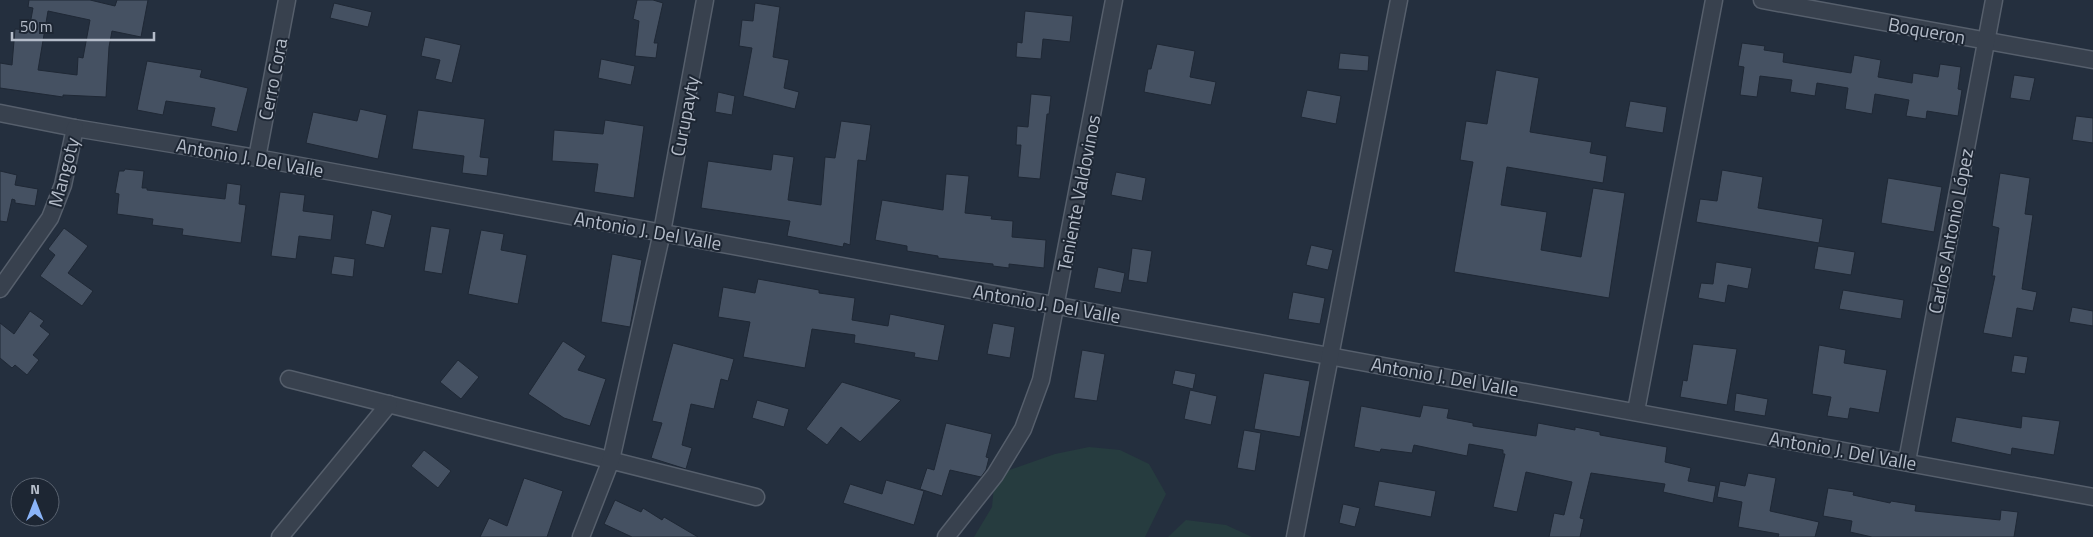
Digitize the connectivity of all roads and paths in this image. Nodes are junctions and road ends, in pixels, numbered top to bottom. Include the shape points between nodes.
1 (287, 0) edge
2 (705, 0) edge
3 (1114, 0) edge
4 (1399, 0) edge
5 (1714, 0) edge
6 (1762, 0) edge
7 (1994, 0) edge
8 (1986, 41) junction
9 (2093, 60) edge
10 (0, 113) edge
11 (75, 128) junction
12 (257, 158) junction
13 (662, 232) junction
14 (0, 289) edge
15 (1057, 305) junction
16 (1331, 355) junction
17 (289, 379) dead end
18 (389, 404) junction
19 (1636, 411) junction
20 (611, 460) junction
21 (1907, 461) junction
22 (756, 496) dead end
23 (2093, 497) edge
24 (280, 537) edge
25 (581, 537) edge
26 (946, 537) edge
27 (1295, 537) edge

1 - 12 street, Cerro Cora
2 - 13 street, Curupayty
3 - 15 street, Teniente Valdovinos
4 - 16 street
5 - 19 street
6 - 8 street, Boqueron
7 - 8 street, Carlos Antonio López
8 - 9 street, Boqueron
8 - 21 street, Carlos Antonio López
10 - 11 street, Antonio J. Del Valle
11 - 12 street, Antonio J. Del Valle
11 - 14 street, Mangoty via 62,185 50,218
12 - 13 street, Antonio J. Del Valle
13 - 15 street, Antonio J. Del Valle
13 - 20 street, Curupayty
15 - 16 street, Antonio J. Del Valle
15 - 26 street, Teniente Valdovinos via 1042,380 1023,429 996,475
16 - 19 street, Antonio J. Del Valle
16 - 27 street
17 - 18 street
18 - 20 street
18 - 24 street
19 - 21 street, Antonio J. Del Valle
20 - 22 street
20 - 25 street, Curupayty
21 - 23 street, Antonio J. Del Valle

